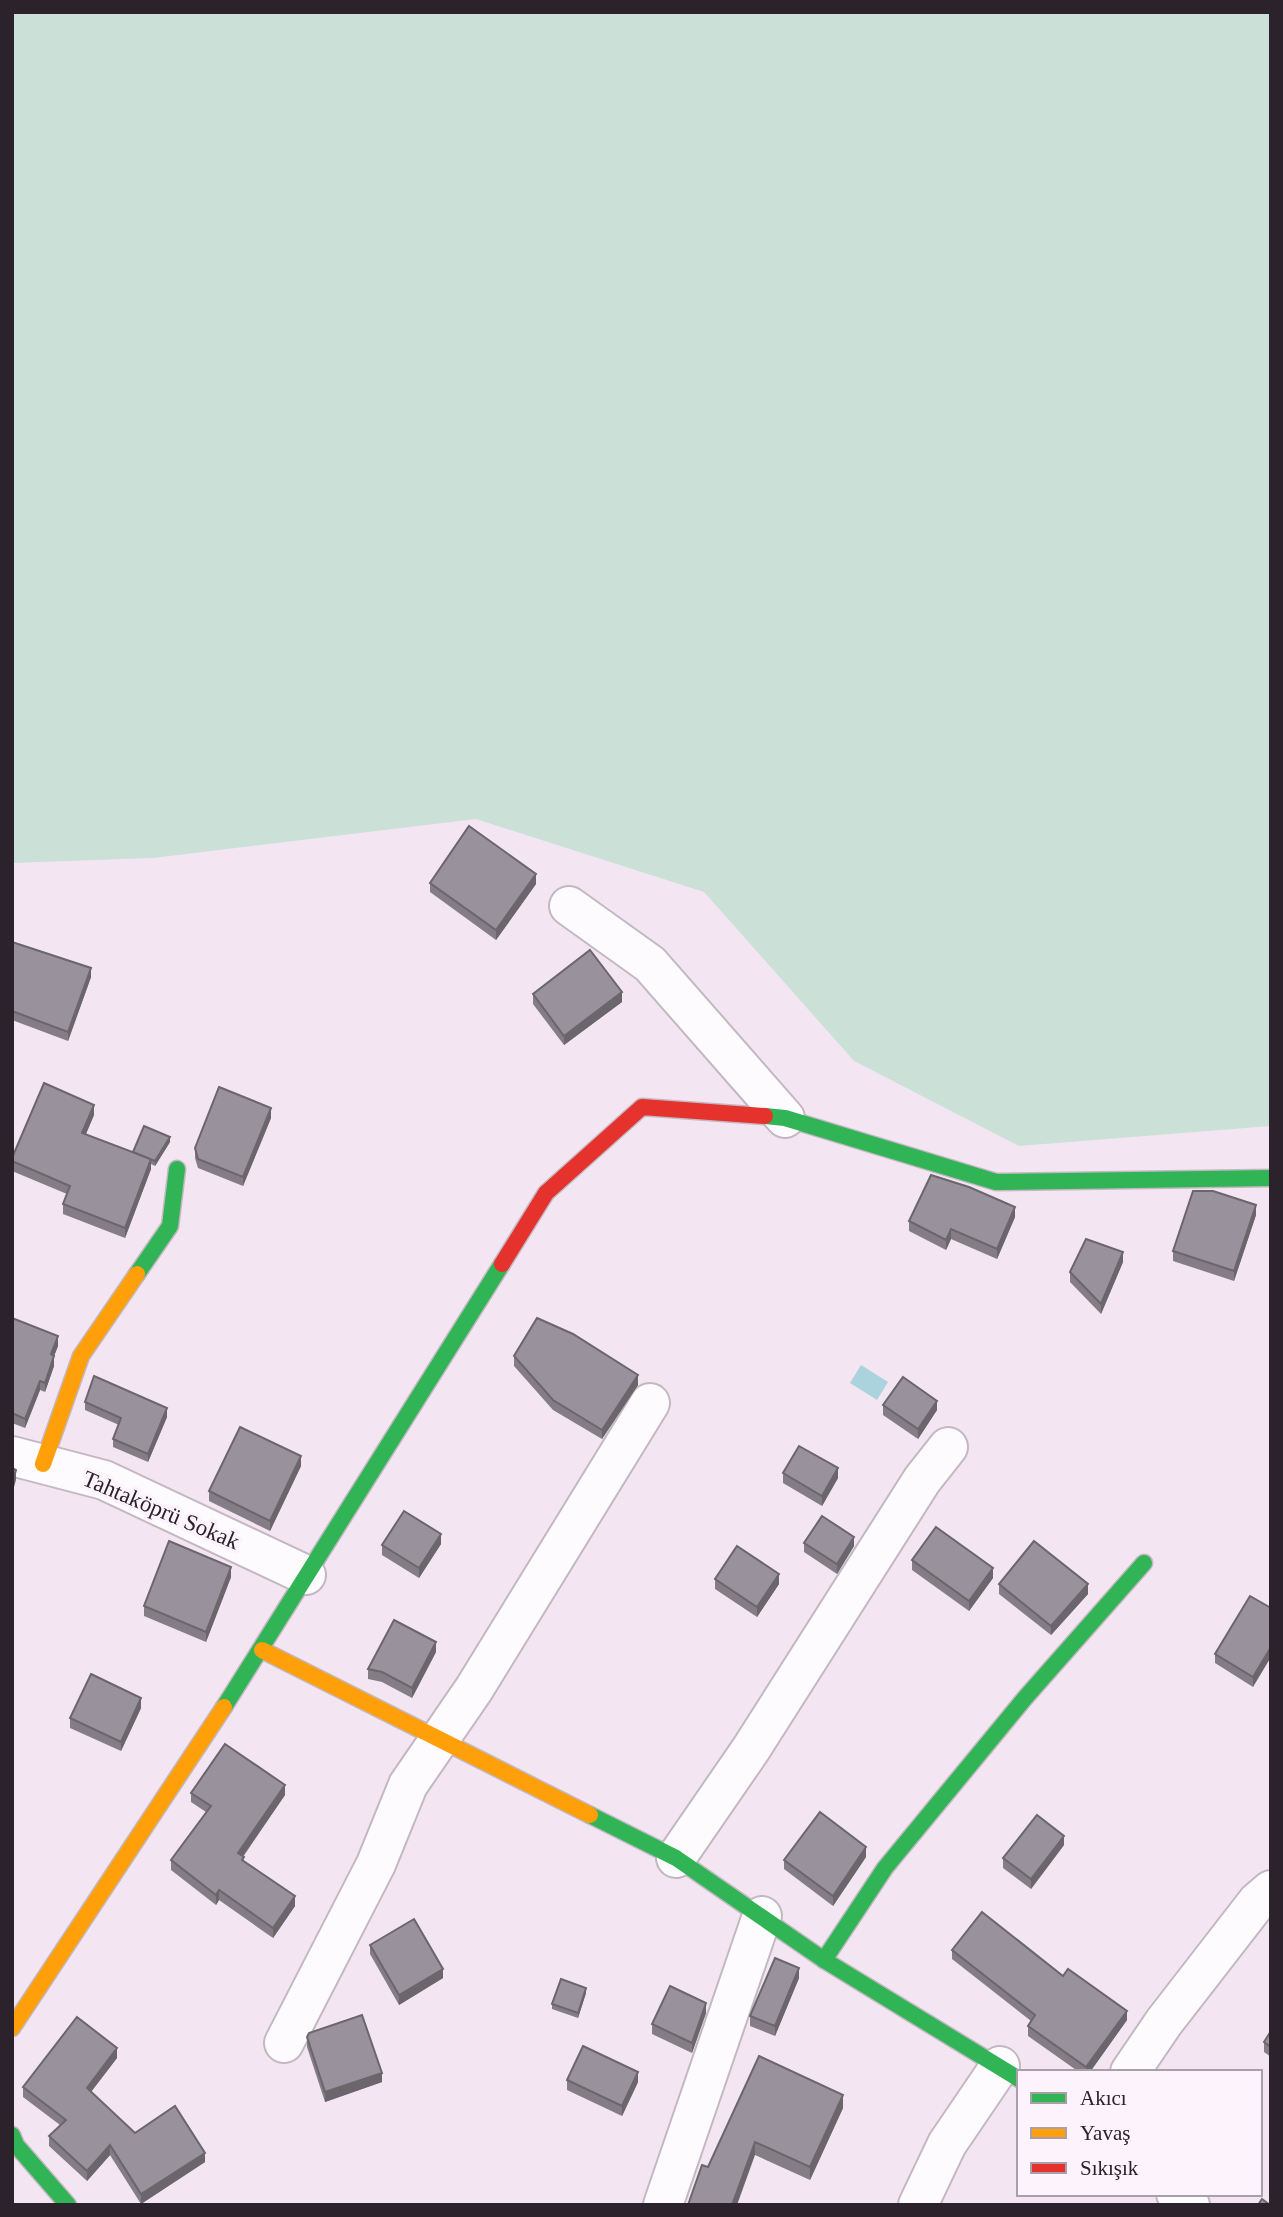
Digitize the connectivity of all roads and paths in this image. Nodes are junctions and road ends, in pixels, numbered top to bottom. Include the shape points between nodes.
1 (569, 906) dead end
2 (785, 1118) junction
3 (177, 1169) dead end
4 (1271, 1178) edge
5 (650, 1402) dead end
6 (948, 1447) dead end
7 (28, 1460) edge
8 (1144, 1563) dead end
9 (306, 1575) junction
10 (262, 1650) junction
11 (440, 1739) junction
12 (676, 1858) junction
13 (1271, 1890) edge
14 (762, 1916) junction
15 (824, 1960) junction
16 (16, 2011) edge
17 (284, 2043) dead end
18 (1131, 2070) edge
19 (1009, 2072) edge
20 (13, 2143) edge
21 (68, 2205) edge
22 (663, 2205) edge
23 (918, 2205) edge

1 - 2 street via 650,964
2 - 4 street via 996,1182
2 - 9 street via 642,1107 546,1193
3 - 7 street via 170,1226 81,1356
5 - 11 street
6 - 12 street
7 - 9 street, Tahtaköprü Sokak via 104,1480
8 - 15 street via 885,1868
9 - 10 street
10 - 11 street
10 - 16 street
11 - 12 street
11 - 17 street via 408,1785 376,1864
12 - 14 street
13 - 18 street via 1256,1902
14 - 15 street
14 - 22 street
15 - 19 street
19 - 23 street via 947,2144
20 - 21 street

